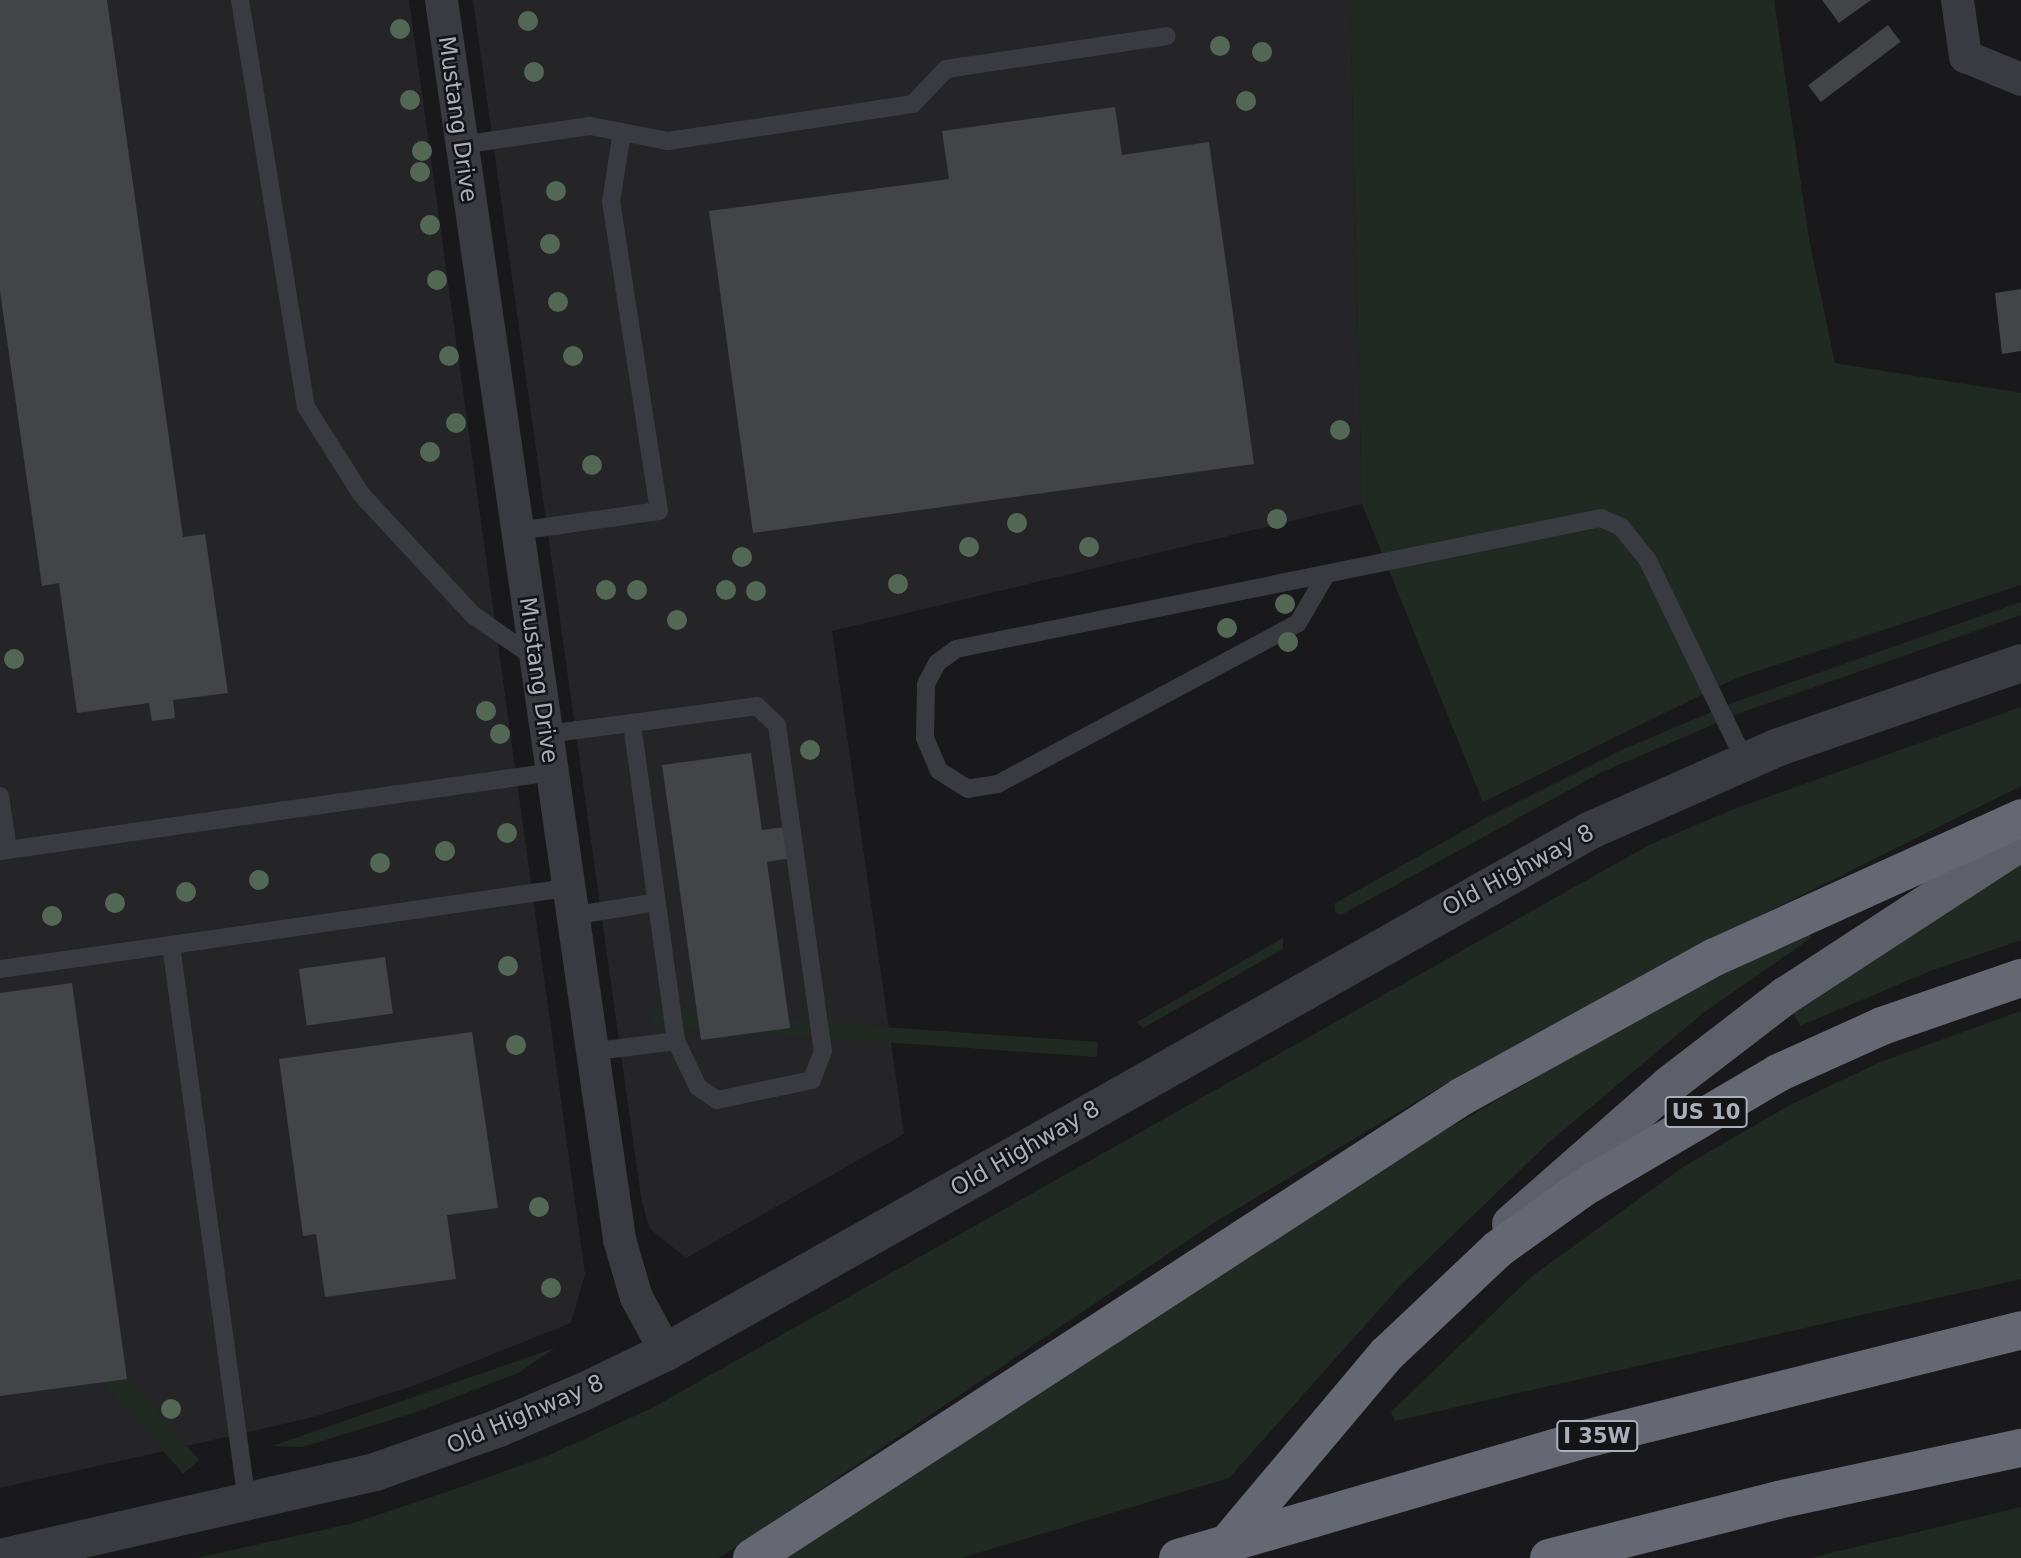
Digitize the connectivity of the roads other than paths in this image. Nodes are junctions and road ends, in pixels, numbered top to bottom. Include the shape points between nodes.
1 (240, 0) edge
2 (441, 0) edge
3 (1957, 0) edge
4 (1167, 36) dead end
5 (2021, 79) edge
6 (622, 132) junction
7 (461, 145) junction
8 (518, 531) junction
9 (1326, 575) junction
10 (535, 658) junction
11 (2021, 663) edge
12 (632, 723) junction
13 (547, 734) junction
14 (1745, 761) junction
15 (553, 772) junction
16 (0, 796) edge
17 (2021, 818) edge
18 (2021, 842) edge
19 (4, 850) edge
20 (569, 902) junction
21 (657, 902) junction
22 (171, 945) junction
23 (0, 969) edge
24 (2021, 978) edge
25 (676, 1041) junction
26 (589, 1052) junction
27 (1429, 1313) junction
28 (2021, 1331) edge
29 (666, 1352) junction
30 (2021, 1448) edge
31 (247, 1503) junction
32 (0, 1558) edge
33 (752, 1558) edge
34 (1178, 1558) edge
35 (1215, 1558) edge
36 (1549, 1558) edge

1 - 10 lane via 306,407 361,494 473,615
2 - 7 street, Mustang Drive
3 - 5 street via 1965,56
4 - 6 lane via 946,69 913,104 667,141
6 - 7 lane via 590,126
6 - 8 lane via 611,202 659,511
7 - 8 street, Mustang Drive
8 - 10 street, Mustang Drive
9 - 9 lane via 956,649 937,663 926,684 925,737 939,771 968,789 998,784 1298,624
9 - 14 lane via 1601,518 1621,527 1647,559
10 - 13 street, Mustang Drive
11 - 14 street, Old Highway 8
12 - 13 lane
12 - 21 lane
12 - 25 lane via 757,706 777,725 823,1051 813,1080 717,1100 698,1087
13 - 15 street, Mustang Drive
14 - 29 street, Old Highway 8 via 1637,808 1497,879
15 - 19 lane
15 - 20 street, Mustang Drive
16 - 19 lane
17 - 33 highway via 1715,957 1461,1097
18 - 27 highway via 1785,996 1669,1085 1502,1233
20 - 21 lane
20 - 22 lane
20 - 26 street, Mustang Drive
21 - 25 lane
22 - 23 lane
22 - 31 lane
24 - 27 highway, US 10 via 1882,1026 1679,1127 1498,1249
25 - 26 lane
26 - 29 street, Mustang Drive via 619,1239 636,1297
27 - 35 highway, US 10 via 1388,1354
28 - 34 highway, I 35W via 1577,1441
29 - 31 street, Old Highway 8 via 449,1448
30 - 36 highway via 1778,1500
31 - 32 street, Old Highway 8

